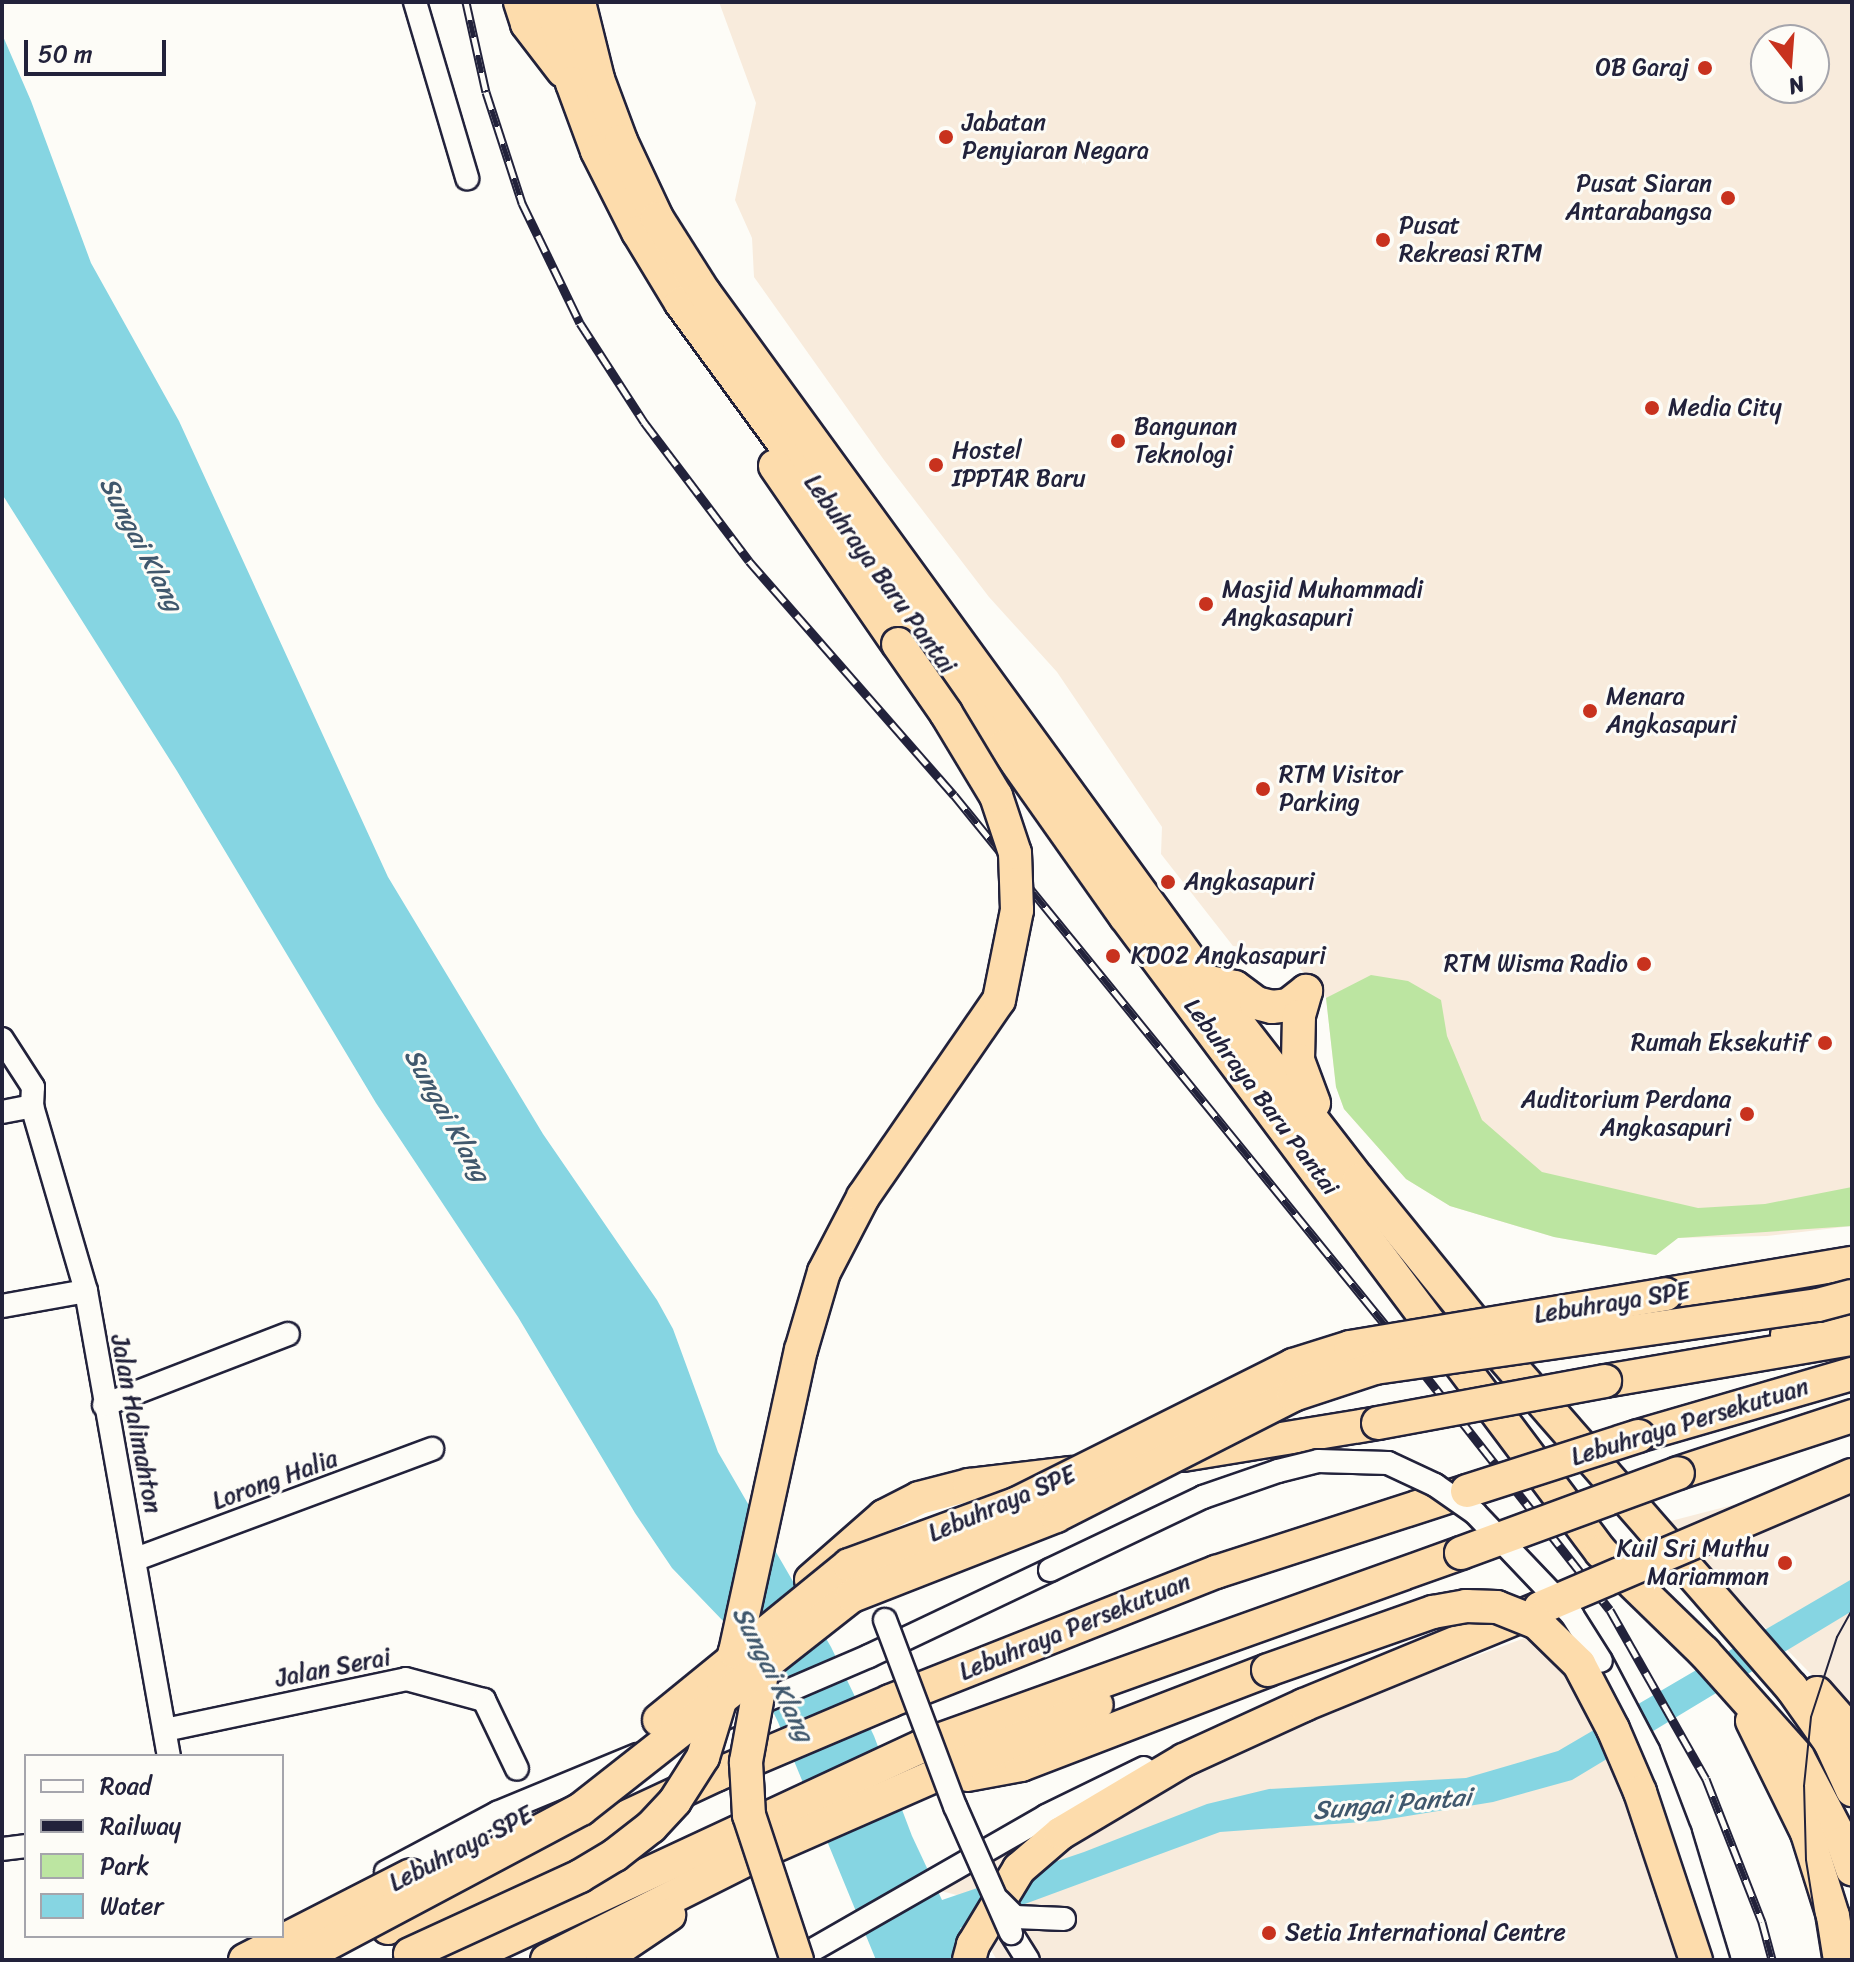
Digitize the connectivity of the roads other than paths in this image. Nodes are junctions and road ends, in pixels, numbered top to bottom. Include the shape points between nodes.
1 (415, 2) edge
2 (520, 2) edge
3 (552, 2) edge
4 (579, 2) edge
5 (594, 2) edge
6 (585, 81) junction
7 (467, 178) dead end
8 (681, 303) junction
9 (1205, 981) junction
10 (2, 1039) edge
11 (32, 1106) junction
12 (2, 1112) edge
13 (1359, 1180) junction
14 (1852, 1263) edge
15 (86, 1291) junction
16 (1852, 1296) edge
17 (2, 1306) edge
18 (1852, 1311) edge
19 (288, 1334) dead end
20 (1852, 1339) edge
21 (1852, 1356) edge
22 (1653, 1372) junction
23 (1852, 1374) edge
24 (104, 1405) junction
25 (1852, 1416) edge
26 (1674, 1424) junction
27 (432, 1449) dead end
28 (1852, 1475) edge
29 (1034, 1479) junction
30 (136, 1559) junction
31 (1752, 1637) junction
32 (1205, 1647) junction
33 (1736, 1690) junction
34 (165, 1730) junction
35 (1852, 1733) edge
36 (169, 1754) edge
37 (517, 1769) dead end
38 (905, 1787) junction
39 (1852, 1790) edge
40 (1053, 1824) junction
41 (577, 1840) junction
42 (24, 1846) edge
43 (2, 1849) edge
44 (729, 1868) junction
45 (1852, 1869) edge
46 (994, 1897) junction
47 (1064, 1919) dead end
48 (284, 1931) edge
49 (276, 1938) edge
50 (402, 1957) edge
51 (245, 1960) edge
52 (251, 1960) edge
53 (259, 1960) edge
54 (297, 1960) edge
55 (329, 1960) edge
56 (462, 1960) edge
57 (547, 1960) edge
58 (602, 1960) edge
59 (796, 1960) edge
60 (969, 1960) edge
61 (1028, 1960) edge
62 (1696, 1960) edge
63 (1718, 1960) edge
64 (1840, 1960) edge

1 - 7 street
2 - 6 highway via 527,24
3 - 6 highway, Lebuhraya Baru Pantai
4 - 6 highway, Lebuhraya Baru Pantai
5 - 6 highway
6 - 8 highway, Lebuhraya Baru Pantai via 617,194
6 - 9 highway, Lebuhraya Baru Pantai via 657,218 704,292
8 - 33 highway, Lebuhraya Baru Pantai via 1125,916 1601,1552
8 - 50 highway, bridge via 702,360 946,713 996,796 1015,853 1017,910 999,1000 863,1197 824,1272 801,1350 735,1652 703,1757 675,1801 615,1855
9 - 13 highway, Lebuhraya Baru Pantai
9 - 13 highway via 1235,987 1256,1003 1272,1007 1288,1005 1306,991 1299,1016 1299,1068
10 - 11 street, Jalan Halimahton via 33,1087
11 - 12 street
11 - 15 street, Jalan Halimahton
13 - 31 highway, Lebuhraya Baru Pantai via 1646,1524
14 - 51 highway, Lebuhraya SPE, bridge via 1350,1347 1293,1365 1018,1503 849,1565 568,1795
15 - 17 street
15 - 24 street, Jalan Halimahton
16 - 54 highway, Lebuhraya SPE, bridge via 1375,1368 1293,1395 1056,1516 852,1596 581,1809
18 - 22 highway via 1799,1332
19 - 24 street
20 - 22 highway
21 - 26 highway
22 - 29 highway, bridge
23 - 26 highway, Lebuhraya Persekutuan
24 - 30 street, Jalan Halimahton
25 - 32 highway, Lebuhraya Persekutuan, bridge via 1678,1473
26 - 41 highway, Lebuhraya Persekutuan, bridge via 1216,1572 890,1701
27 - 30 street, Lorong Halia
28 - 40 highway, bridge via 1304,1705
29 - 46 street, bridge via 913,1525 898,1537 880,1569 885,1620
29 - 59 highway, bridge via 969,1485 919,1498 884,1516 805,1584 772,1631 746,1762 749,1815
30 - 34 street, Jalan Halimahton
31 - 35 highway
31 - 39 highway, Lebuhraya Baru Pantai via 1812,1713
32 - 38 highway via 1124,1693
32 - 56 highway, Lebuhraya Persekutuan via 922,1746
33 - 45 highway, Lebuhraya Baru Pantai via 1798,1757
33 - 64 highway via 1807,1833 1833,1916
34 - 36 street, Jalan Halimahton
34 - 37 street, Jalan Serai via 406,1679 484,1700
38 - 44 highway
38 - 62 highway, bridge via 1021,1765 1433,1612 1497,1607 1537,1623 1579,1664 1640,1792
40 - 59 street
40 - 60 highway via 1019,1869
41 - 53 highway via 483,1854 427,1872
41 - 55 highway, Lebuhraya Persekutuan
42 - 43 street
44 - 57 highway
44 - 58 highway
46 - 47 street, bridge via 1015,1917
46 - 61 street, bridge
48 - 63 street, bridge via 307,1911 497,1813 869,1656 1203,1497 1318,1461 1388,1463 1435,1485 1475,1513 1572,1615 1648,1750
49 - 52 street

